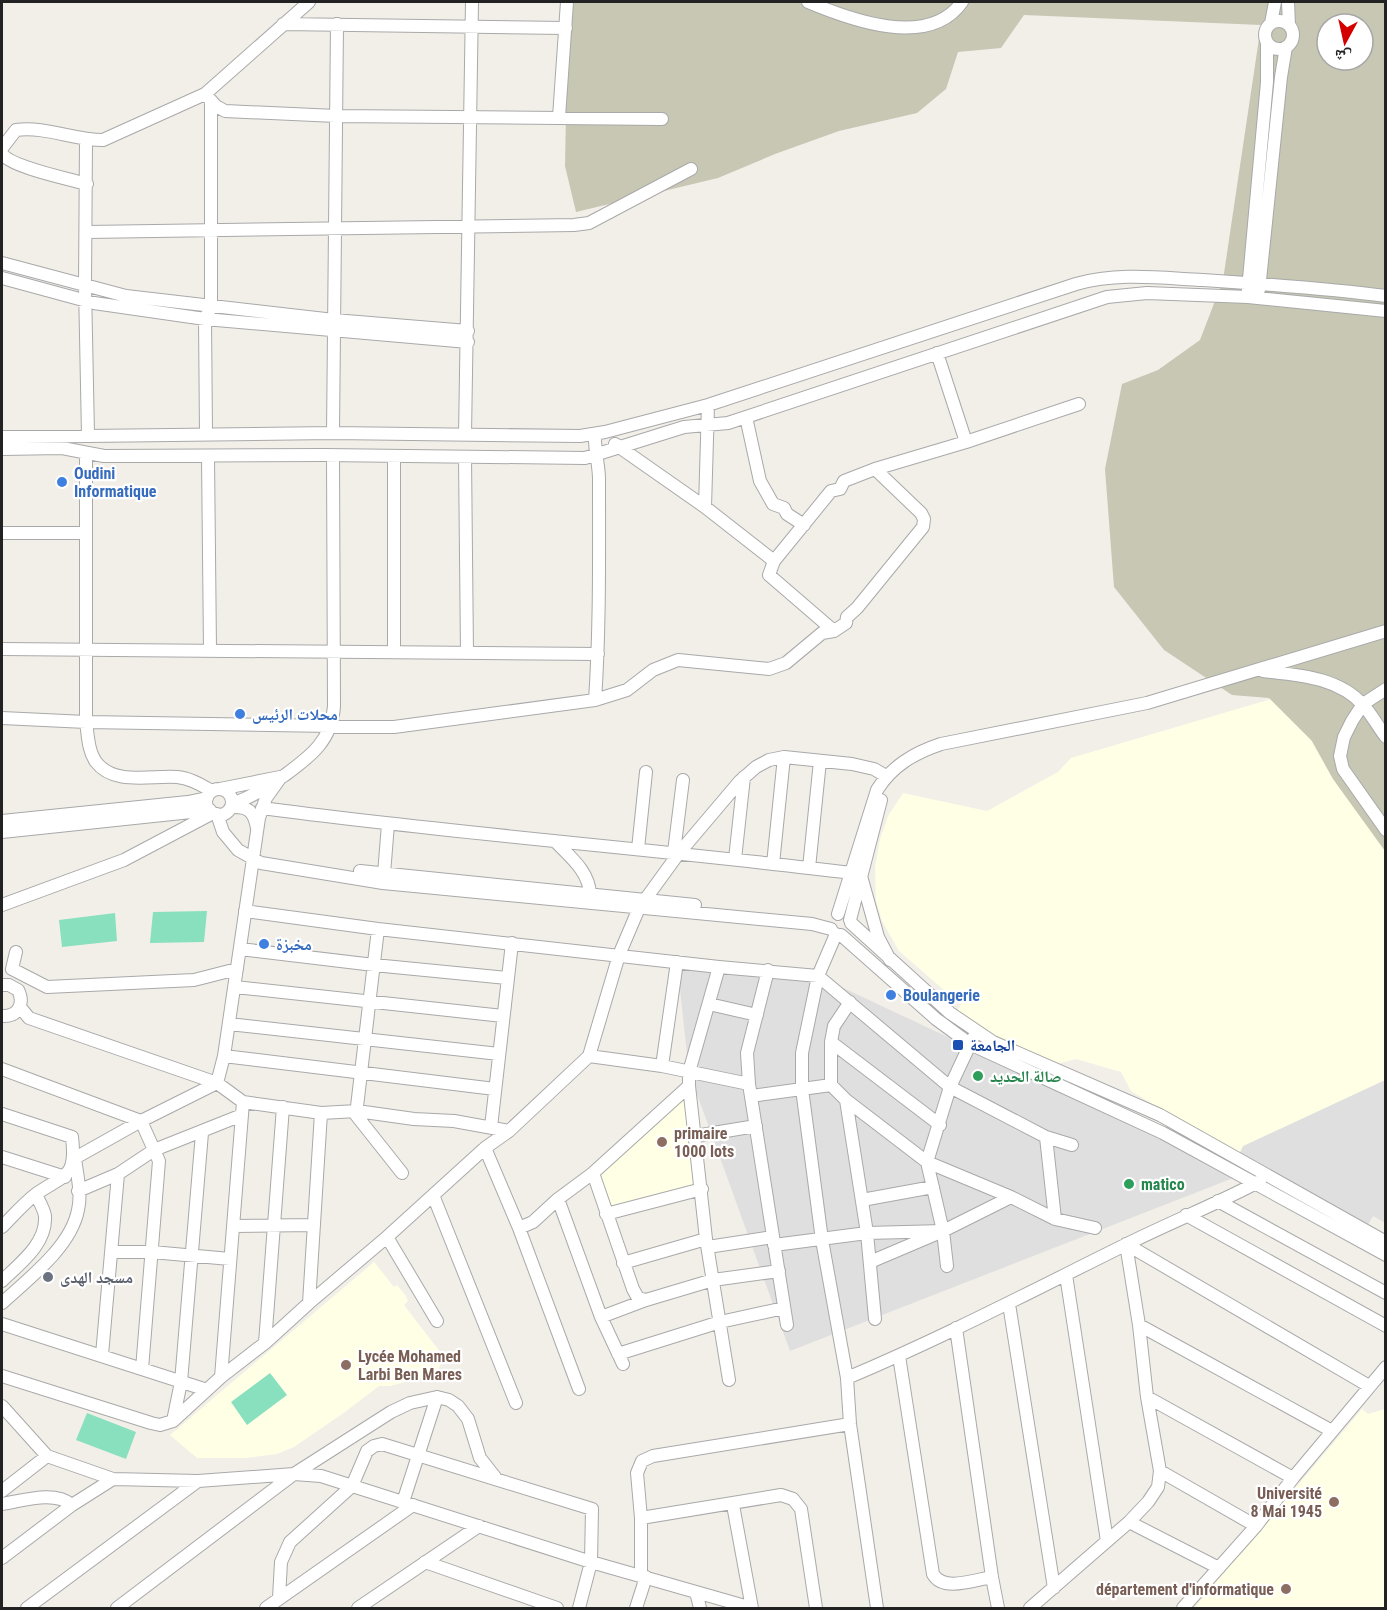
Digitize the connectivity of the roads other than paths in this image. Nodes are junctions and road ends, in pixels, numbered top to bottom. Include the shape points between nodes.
1 (309, 2) edge
2 (472, 2) edge
3 (567, 2) edge
4 (808, 2) edge
5 (962, 2) edge
6 (1275, 2) edge
7 (1288, 2) edge
8 (1271, 23) junction
9 (283, 24) junction
10 (337, 24) junction
11 (1289, 25) junction
12 (470, 27) junction
13 (566, 28) junction
14 (1267, 43) junction
15 (1286, 46) junction
16 (208, 97) junction
17 (336, 116) junction
18 (470, 117) junction
19 (559, 117) junction
20 (662, 119) dead end
21 (86, 140) junction
22 (2, 148) edge
23 (2, 154) edge
24 (691, 169) dead end
25 (87, 184) junction
26 (469, 226) junction
27 (335, 228) junction
28 (211, 231) junction
29 (87, 232) junction
30 (2, 263) edge
31 (2, 278) edge
32 (1105, 278) junction
33 (1254, 283) junction
34 (85, 286) junction
35 (1386, 296) edge
36 (1107, 297) junction
37 (1253, 297) junction
38 (86, 301) junction
39 (211, 307) junction
40 (1386, 311) edge
41 (205, 320) junction
42 (334, 325) junction
43 (468, 337) junction
44 (937, 353) junction
45 (1079, 404) dead end
46 (708, 405) junction
47 (746, 417) junction
48 (708, 424) junction
49 (335, 433) junction
50 (600, 433) junction
51 (206, 434) junction
52 (90, 435) junction
53 (465, 435) junction
54 (2, 437) edge
55 (966, 442) junction
56 (618, 448) junction
57 (2, 449) edge
58 (86, 454) junction
59 (598, 454) junction
60 (334, 456) junction
61 (394, 456) junction
62 (208, 457) junction
63 (465, 457) junction
64 (875, 469) junction
65 (705, 507) junction
66 (804, 525) junction
67 (2, 533) edge
68 (86, 533) junction
69 (774, 561) junction
70 (834, 632) junction
71 (1386, 632) edge
72 (2, 649) edge
73 (86, 649) junction
74 (210, 650) junction
75 (332, 651) junction
76 (394, 652) junction
77 (467, 652) junction
78 (598, 654) junction
79 (1259, 670) junction
80 (1386, 689) edge
81 (595, 700) junction
82 (1363, 704) junction
83 (2, 718) edge
84 (86, 722) junction
85 (331, 726) junction
86 (1386, 737) edge
87 (784, 757) junction
88 (820, 761) junction
89 (646, 772) dead end
90 (886, 776) junction
91 (281, 777) junction
92 (744, 777) junction
93 (683, 780) dead end
94 (213, 802) junction
95 (232, 806) junction
96 (262, 808) junction
97 (2, 821) edge
98 (388, 824) junction
99 (258, 829) junction
100 (1386, 830) edge
101 (2, 832) edge
102 (555, 841) junction
103 (638, 849) junction
104 (677, 853) junction
105 (252, 859) junction
106 (735, 859) junction
107 (773, 864) junction
108 (809, 868) junction
109 (384, 874) junction
110 (856, 874) junction
111 (590, 894) junction
112 (642, 904) junction
113 (2, 905) edge
114 (245, 911) junction
115 (843, 918) junction
116 (378, 928) junction
117 (836, 933) junction
118 (512, 943) junction
119 (240, 949) junction
120 (16, 952) dead end
121 (619, 955) junction
122 (890, 960) junction
123 (677, 962) junction
124 (374, 965) junction
125 (719, 967) junction
126 (237, 969) junction
127 (768, 970) junction
128 (818, 976) junction
129 (28, 978) junction
130 (507, 978) junction
131 (7, 986) edge
132 (235, 987) junction
133 (370, 1002) junction
134 (850, 1002) junction
135 (709, 1004) junction
136 (20, 1007) junction
137 (757, 1015) junction
138 (503, 1016) junction
139 (2, 1018) edge
140 (229, 1024) junction
141 (977, 1032) junction
142 (366, 1038) junction
143 (831, 1042) junction
144 (970, 1044) junction
145 (499, 1054) junction
146 (225, 1056) junction
147 (589, 1056) junction
148 (662, 1066) junction
149 (2, 1069) edge
150 (689, 1072) junction
151 (362, 1074) junction
152 (216, 1083) junction
153 (831, 1085) junction
154 (688, 1086) junction
155 (950, 1088) junction
156 (495, 1089) junction
157 (802, 1089) junction
158 (750, 1090) junction
159 (846, 1100) junction
160 (283, 1107) junction
161 (243, 1108) junction
162 (357, 1111) junction
163 (321, 1113) junction
164 (2, 1114) edge
165 (141, 1120) junction
166 (940, 1125) junction
167 (756, 1126) junction
168 (491, 1127) junction
169 (509, 1131) junction
170 (202, 1133) junction
171 (695, 1136) junction
172 (1046, 1137) junction
173 (1072, 1145) dead end
174 (485, 1148) junction
175 (154, 1150) junction
176 (2, 1157) edge
177 (75, 1158) junction
178 (927, 1162) junction
179 (402, 1173) dead end
180 (593, 1173) junction
181 (118, 1174) junction
182 (65, 1177) junction
183 (1261, 1180) junction
184 (933, 1187) junction
185 (702, 1189) junction
186 (78, 1191) junction
187 (36, 1195) junction
188 (433, 1195) junction
189 (1011, 1197) junction
190 (558, 1199) junction
191 (862, 1200) junction
192 (1218, 1201) junction
193 (606, 1214) junction
194 (1186, 1215) junction
195 (1055, 1219) junction
196 (273, 1225) junction
197 (313, 1225) junction
198 (233, 1226) junction
199 (2, 1227) edge
200 (519, 1228) junction
201 (1095, 1228) dead end
202 (943, 1231) junction
203 (867, 1233) junction
204 (387, 1237) junction
205 (822, 1240) junction
206 (774, 1241) junction
207 (1386, 1242) edge
208 (707, 1243) junction
209 (1126, 1244) junction
210 (112, 1251) junction
211 (152, 1252) junction
212 (1386, 1255) edge
213 (192, 1256) junction
214 (230, 1259) junction
215 (870, 1262) junction
216 (623, 1263) junction
217 (947, 1266) dead end
218 (778, 1271) junction
219 (1066, 1275) junction
220 (712, 1280) junction
221 (2, 1281) edge
222 (1386, 1293) edge
223 (646, 1300) junction
224 (309, 1303) junction
225 (2, 1304) edge
226 (1009, 1304) junction
227 (784, 1308) junction
228 (601, 1317) junction
229 (875, 1319) dead end
230 (437, 1321) dead end
231 (720, 1322) junction
232 (2, 1324) edge
233 (787, 1325) dead end
234 (1139, 1325) junction
235 (1386, 1326) edge
236 (956, 1328) junction
237 (265, 1343) junction
238 (102, 1355) junction
239 (899, 1356) junction
240 (1386, 1367) edge
241 (142, 1369) junction
242 (2, 1376) edge
243 (221, 1377) junction
244 (847, 1378) junction
245 (729, 1380) dead end
246 (181, 1382) junction
247 (1369, 1386) junction
248 (579, 1389) dead end
249 (207, 1390) junction
250 (437, 1397) junction
251 (1147, 1397) junction
252 (516, 1403) dead end
253 (4, 1412) edge
254 (173, 1421) junction
255 (850, 1424) junction
256 (1332, 1431) junction
257 (418, 1455) junction
258 (47, 1456) junction
259 (1160, 1470) junction
260 (294, 1474) junction
261 (1293, 1478) junction
262 (113, 1479) junction
263 (198, 1480) junction
264 (498, 1480) junction
265 (352, 1486) junction
266 (2, 1491) edge
267 (2, 1504) edge
268 (408, 1504) junction
269 (733, 1504) junction
270 (72, 1505) junction
271 (641, 1518) junction
272 (1129, 1522) junction
273 (479, 1526) junction
274 (1256, 1526) junction
275 (1107, 1541) junction
276 (2, 1558) edge
277 (425, 1562) junction
278 (591, 1562) junction
279 (1220, 1568) junction
280 (644, 1576) junction
281 (992, 1577) junction
282 (1054, 1588) junction
283 (696, 1592) junction
284 (279, 1599) junction
285 (27, 1608) edge
286 (117, 1608) edge
287 (266, 1608) edge
288 (358, 1608) edge
289 (557, 1608) edge
290 (579, 1608) edge
291 (636, 1608) edge
292 (699, 1608) edge
293 (752, 1608) edge
294 (816, 1608) edge
295 (877, 1608) edge
296 (998, 1608) edge
297 (1030, 1608) edge
298 (1183, 1608) edge

1 - 9 street
2 - 12 street
3 - 13 street
4 - 5 street via 869,23 919,27 940,22
6 - 8 street
7 - 11 street
8 - 11 street
8 - 14 street via 1265,30
9 - 10 street
9 - 16 street
10 - 12 street
10 - 17 street
11 - 15 street via 1293,36
12 - 13 street
12 - 18 street
13 - 19 street
14 - 15 street via 1274,48
14 - 33 street
15 - 33 street
16 - 17 street via 225,111
16 - 21 street via 103,140
16 - 28 street
17 - 18 street
17 - 27 street
18 - 19 street
18 - 26 street
19 - 20 street
21 - 22 street via 56,132 16,130
21 - 25 street
23 - 25 street via 17,164
24 - 26 street via 590,223
25 - 29 street
26 - 27 street
26 - 43 street
27 - 28 street
27 - 42 street
28 - 29 street
28 - 39 street
29 - 34 street
30 - 34 street
31 - 38 street
32 - 33 street
32 - 36 street
32 - 46 street via 1076,284
33 - 35 street
33 - 37 street
34 - 38 street
34 - 39 street via 126,296
36 - 37 street via 1147,293
36 - 44 street
37 - 40 street
38 - 41 street
38 - 52 street
39 - 41 street
39 - 42 street
41 - 42 street
41 - 51 street
42 - 43 street
42 - 49 street
43 - 53 street
44 - 47 street
44 - 55 street
45 - 55 street
46 - 48 street
46 - 50 street
47 - 48 street
47 - 66 street via 760,481 773,504
48 - 56 street via 684,427
48 - 65 street
49 - 51 street
49 - 53 street
49 - 60 street via 325,444
49 - 60 street via 346,444
50 - 53 street
50 - 56 street
50 - 59 street
51 - 52 street
52 - 54 street
52 - 58 street via 79,443
52 - 58 street via 100,446
55 - 64 street
56 - 59 street
56 - 65 street
57 - 58 street via 62,448
58 - 62 street
58 - 68 street
59 - 63 street via 585,458
59 - 78 street
60 - 61 street
60 - 62 street
60 - 75 street
61 - 63 street
61 - 76 street
62 - 74 street
63 - 77 street
64 - 66 street via 844,481 840,489 831,491
64 - 70 street via 921,513 924,523 846,623
65 - 69 street
66 - 69 street
67 - 68 street
68 - 73 street
69 - 70 street via 769,575
70 - 81 street via 822,633 778,667 678,660 653,670 627,690
71 - 79 street
72 - 73 street
73 - 74 street
73 - 84 street
74 - 75 street
75 - 76 street
75 - 85 street
76 - 77 street
77 - 78 street
78 - 81 street
79 - 82 street via 1323,680
79 - 90 street via 1126,708 941,744 909,758
80 - 82 street
81 - 85 street via 394,727
82 - 86 street
82 - 100 street via 1344,737 1340,761
83 - 84 street
84 - 85 street
84 - 94 street via 90,751 103,769 127,777 189,779
85 - 91 street via 317,750
87 - 88 street
87 - 92 street via 769,760
87 - 107 street
88 - 90 street via 864,766
88 - 108 street
89 - 103 street
90 - 110 street
91 - 94 street
91 - 95 street
91 - 96 street
92 - 104 street
92 - 106 street
93 - 104 street
94 - 95 street via 222,814
94 - 95 street via 230,794
94 - 97 street
94 - 101 street
94 - 105 street via 223,832
94 - 113 street via 124,860
95 - 99 street via 253,813
96 - 98 street
96 - 99 street
98 - 102 street
98 - 109 street
99 - 105 street
102 - 103 street
102 - 111 street via 586,875
103 - 104 street
104 - 106 street
104 - 112 street
105 - 109 street via 261,857
105 - 112 street via 383,883
105 - 114 street
106 - 107 street
107 - 108 street
108 - 110 street
109 - 111 street
110 - 115 street
110 - 122 street
111 - 112 street
112 - 115 street
112 - 117 street via 812,924
112 - 121 street
114 - 116 street
114 - 119 street
115 - 117 street via 830,922
115 - 117 street via 848,933
115 - 122 street
116 - 118 street
116 - 124 street
117 - 128 street
117 - 144 street
118 - 121 street
118 - 130 street
119 - 124 street
119 - 126 street
120 - 129 street via 12,969
121 - 123 street
121 - 147 street
122 - 141 street
123 - 125 street
123 - 148 street
124 - 130 street
124 - 133 street
125 - 127 street
125 - 135 street
126 - 129 street via 194,981 46,987
126 - 132 street
127 - 128 street
127 - 137 street
128 - 134 street
128 - 157 street via 803,1045
129 - 131 street
130 - 138 street
131 - 136 street via 21,996
132 - 133 street
132 - 140 street
133 - 138 street
133 - 142 street
134 - 143 street via 834,1026
134 - 155 street
135 - 137 street
135 - 150 street
136 - 139 street
136 - 152 street via 29,1018
137 - 158 street via 747,1053
138 - 145 street
140 - 142 street
140 - 146 street
141 - 144 street
141 - 183 street via 1008,1050 1160,1115
142 - 145 street
142 - 151 street
143 - 153 street
143 - 166 street
144 - 155 street
144 - 183 street
145 - 156 street
146 - 151 street
146 - 152 street
147 - 148 street
147 - 169 street
148 - 150 street
149 - 165 street
150 - 154 street
150 - 158 street
151 - 156 street
151 - 162 street
152 - 161 street
152 - 165 street
153 - 157 street
153 - 159 street
154 - 171 street
154 - 180 street
155 - 166 street
155 - 172 street
156 - 168 street
157 - 158 street
157 - 205 street
158 - 167 street
159 - 178 street
159 - 191 street
160 - 161 street
160 - 163 street
160 - 196 street
161 - 170 street
161 - 198 street
162 - 163 street
162 - 168 street
162 - 179 street via 356,1115
163 - 197 street
164 - 177 street via 72,1137
165 - 175 street
165 - 177 street
166 - 178 street
167 - 171 street
167 - 206 street
168 - 169 street
169 - 174 street
170 - 175 street
170 - 213 street
171 - 185 street
172 - 173 street
172 - 195 street
174 - 188 street
174 - 200 street
175 - 181 street
175 - 211 street via 159,1161
176 - 182 street
177 - 182 street
177 - 186 street
178 - 184 street
178 - 189 street
180 - 190 street
180 - 193 street
181 - 186 street
181 - 210 street
182 - 187 street
183 - 192 street
183 - 207 street
183 - 212 street
184 - 191 street
184 - 202 street
185 - 193 street
185 - 208 street
186 - 225 street via 79,1208 69,1233 42,1266
187 - 199 street
187 - 221 street via 45,1214 45,1227 33,1250
188 - 204 street
188 - 252 street
189 - 195 street
189 - 202 street
190 - 200 street via 533,1222
190 - 228 street
191 - 203 street
192 - 194 street
192 - 222 street
193 - 216 street
194 - 209 street
194 - 235 street
195 - 201 street
196 - 197 street
196 - 198 street
196 - 237 street
197 - 224 street
198 - 214 street
200 - 248 street
202 - 203 street
202 - 215 street
202 - 217 street
203 - 205 street
203 - 215 street
204 - 224 street
204 - 230 street
205 - 206 street
205 - 244 street
206 - 208 street
206 - 218 street
208 - 216 street
208 - 220 street
209 - 219 street
209 - 234 street
209 - 247 street
210 - 211 street
210 - 238 street
211 - 213 street
211 - 241 street
213 - 214 street
213 - 246 street
214 - 243 street
215 - 229 street
216 - 223 street via 638,1298
218 - 220 street
218 - 227 street
219 - 226 street
219 - 275 street
220 - 223 street
220 - 231 street
223 - 228 street
224 - 237 street
226 - 236 street
226 - 282 street
227 - 231 street
227 - 233 street
228 - 231 street via 620,1359
231 - 245 street
232 - 238 street
234 - 251 street
234 - 256 street
236 - 239 street
236 - 281 street
237 - 243 street
238 - 241 street
239 - 244 street
239 - 281 street via 933,1574 947,1584
240 - 247 street
241 - 246 street
242 - 254 street via 152,1423
243 - 249 street
244 - 255 street
246 - 249 street
246 - 254 street
247 - 256 street
249 - 254 street
250 - 257 street
250 - 260 street via 391,1412
250 - 264 street via 449,1400 464,1412 480,1458
251 - 259 street
251 - 261 street
253 - 258 street
255 - 271 street via 649,1456 637,1473
255 - 295 street
256 - 261 street
257 - 264 street
257 - 265 street via 382,1444 374,1446
257 - 268 street
258 - 262 street
258 - 266 street
259 - 272 street via 1154,1495
259 - 274 street
260 - 263 street
260 - 265 street via 321,1476
260 - 286 street
261 - 274 street
262 - 263 street
262 - 270 street
263 - 285 street
264 - 278 street via 592,1509
265 - 268 street
265 - 284 street via 290,1542 281,1562
267 - 270 street via 51,1497
268 - 273 street
268 - 284 street
269 - 271 street
269 - 293 street
269 - 294 street via 781,1495 798,1504 803,1515
270 - 276 street
271 - 280 street
272 - 275 street
272 - 279 street
273 - 277 street
273 - 278 street
274 - 279 street
275 - 282 street
277 - 288 street
277 - 289 street
278 - 280 street
278 - 290 street
279 - 298 street
280 - 283 street
280 - 291 street
281 - 296 street
282 - 297 street
283 - 292 street
283 - 293 street
284 - 287 street

